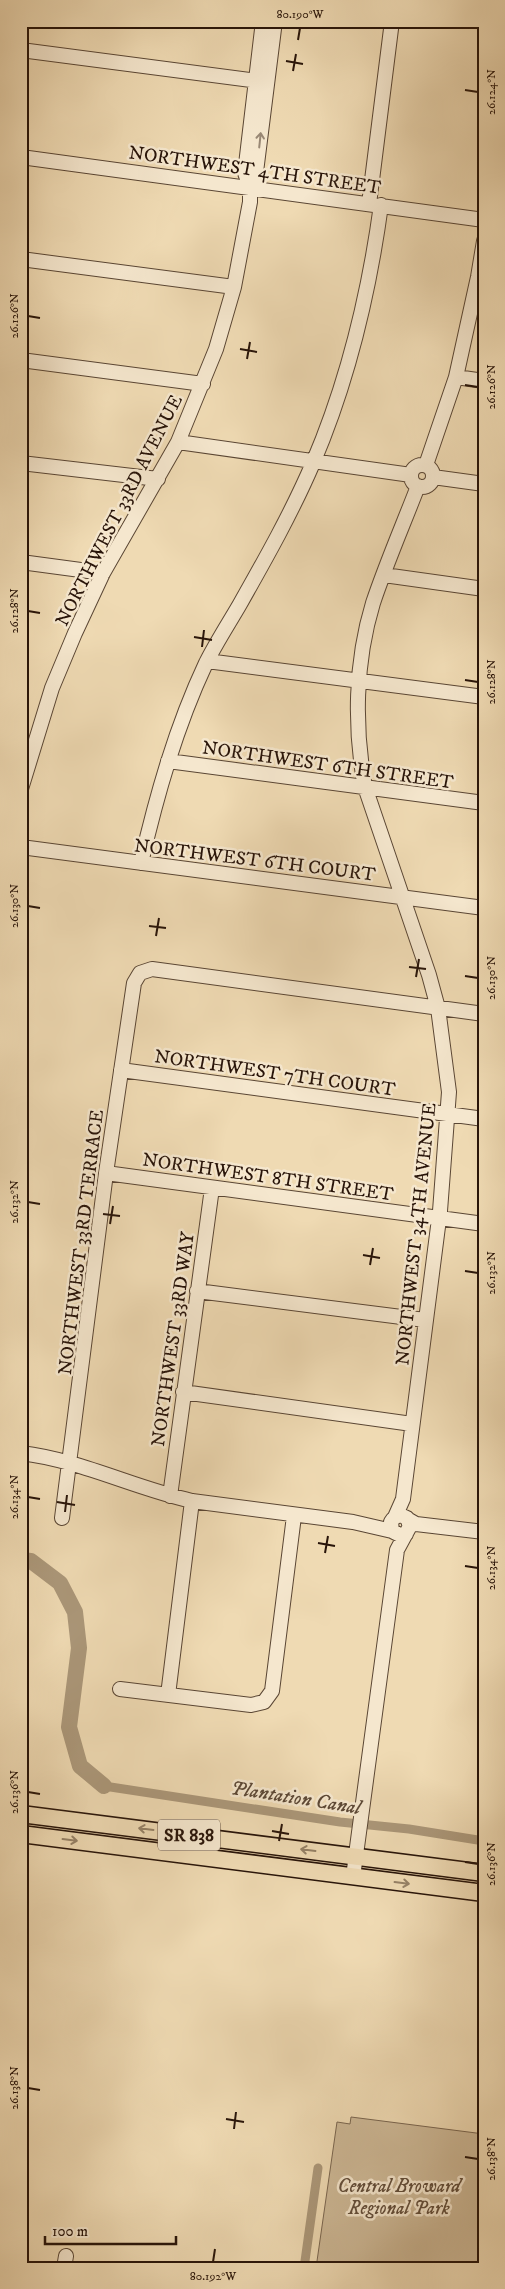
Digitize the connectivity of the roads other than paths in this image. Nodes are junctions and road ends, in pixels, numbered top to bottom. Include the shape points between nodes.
1 (263, 21) edge
2 (275, 21) edge
3 (392, 21) edge
4 (21, 50) edge
5 (261, 81) junction
6 (21, 157) edge
7 (250, 187) junction
8 (375, 204) junction
9 (484, 220) edge
10 (484, 241) edge
11 (21, 258) edge
12 (481, 278) edge
13 (234, 287) junction
14 (21, 360) edge
15 (456, 377) junction
16 (484, 381) edge
17 (203, 384) junction
18 (178, 442) junction
19 (314, 462) junction
20 (21, 463) edge
21 (426, 465) junction
22 (433, 478) junction
23 (158, 479) junction
24 (414, 481) junction
25 (484, 484) edge
26 (21, 562) edge
27 (103, 573) junction
28 (384, 575) junction
29 (484, 589) edge
30 (207, 661) junction
31 (359, 681) junction
32 (484, 697) edge
33 (168, 761) junction
34 (365, 787) junction
35 (21, 789) edge
36 (484, 803) edge
37 (21, 847) edge
38 (141, 863) junction
39 (404, 897) junction
40 (484, 908) edge
41 (438, 1008) junction
42 (484, 1014) edge
43 (121, 1070) junction
44 (449, 1114) junction
45 (484, 1118) edge
46 (106, 1173) junction
47 (212, 1188) junction
48 (439, 1218) junction
49 (484, 1224) edge
50 (197, 1290) junction
51 (424, 1320) junction
52 (183, 1392) junction
53 (412, 1424) junction
54 (21, 1453) edge
55 (70, 1463) junction
56 (170, 1496) junction
57 (192, 1501) junction
58 (294, 1516) junction
59 (62, 1518) dead end
60 (401, 1526) junction
61 (484, 1532) edge
62 (120, 1689) dead end
63 (168, 1695) junction
64 (21, 1814) edge
65 (21, 1834) edge
66 (356, 1856) junction
67 (484, 1873) edge
68 (353, 1877) junction
69 (484, 1893) edge

1 - 5 street, NORTHWEST 33RD AVENUE
2 - 5 street, NORTHWEST 33RD AVENUE
3 - 8 street
4 - 5 street
5 - 7 street, NORTHWEST 33RD AVENUE via 245,173
6 - 7 street, NORTHWEST 4TH STREET
7 - 8 street, NORTHWEST 4TH STREET
7 - 13 street, NORTHWEST 33RD AVENUE
8 - 9 street, NORTHWEST 4TH STREET
8 - 19 street via 364,305 335,406
10 - 12 street
11 - 13 street
12 - 15 street
13 - 17 street, NORTHWEST 33RD AVENUE
14 - 17 street
15 - 16 street
15 - 21 street
17 - 18 street, NORTHWEST 33RD AVENUE
18 - 19 street
18 - 23 street, NORTHWEST 33RD AVENUE
19 - 24 street
19 - 30 street via 287,518
20 - 23 street
21 - 22 street via 433,472
21 - 24 street via 414,467
22 - 24 street via 429,485
22 - 25 street
23 - 27 street, NORTHWEST 33RD AVENUE
24 - 28 street, NORTHWEST 34TH AVENUE
26 - 27 street
27 - 35 street, NORTHWEST 33RD AVENUE via 52,688
28 - 29 street
28 - 31 street, NORTHWEST 34TH AVENUE via 368,626
30 - 31 street
30 - 33 street
31 - 32 street
31 - 34 street, NORTHWEST 34TH AVENUE via 358,733
33 - 34 street, NORTHWEST 6TH STREET
33 - 38 street
34 - 36 street, NORTHWEST 6TH STREET
34 - 39 street, NORTHWEST 34TH AVENUE
37 - 38 street, NORTHWEST 6TH COURT
38 - 39 street, NORTHWEST 6TH COURT
39 - 40 street, NORTHWEST 6TH COURT
39 - 41 street, NORTHWEST 34TH AVENUE
41 - 42 street
41 - 43 street, NORTHWEST 33RD TERRACE via 152,969 140,974 134,983
41 - 44 street, NORTHWEST 34TH AVENUE
43 - 44 street, NORTHWEST 7TH COURT
43 - 46 street, NORTHWEST 33RD TERRACE
44 - 45 street, NORTHWEST 7TH COURT
44 - 48 street, NORTHWEST 34TH AVENUE
46 - 47 street, NORTHWEST 8TH STREET
46 - 55 street, NORTHWEST 33RD TERRACE
47 - 48 street, NORTHWEST 8TH STREET
47 - 50 street, NORTHWEST 33RD WAY
48 - 49 street, NORTHWEST 8TH STREET
48 - 51 street, NORTHWEST 34TH AVENUE
50 - 51 street
50 - 52 street, NORTHWEST 33RD WAY
51 - 53 street, NORTHWEST 34TH AVENUE
52 - 53 street
52 - 56 street, NORTHWEST 33RD WAY
53 - 60 street, NORTHWEST 34TH AVENUE
54 - 55 street
55 - 56 street
55 - 59 street, NORTHWEST 33RD TERRACE
56 - 57 street
57 - 58 street
57 - 63 street
58 - 60 street
58 - 63 street via 272,1691 264,1702 251,1705
60 - 61 street via 416,1524
60 - 66 street
62 - 63 street
66 -> 64 main road, SR 838
65 -> 68 main road, SR 838
66 - 67 main road, SR 838
66 - 68 street
68 -> 69 main road, SR 838

